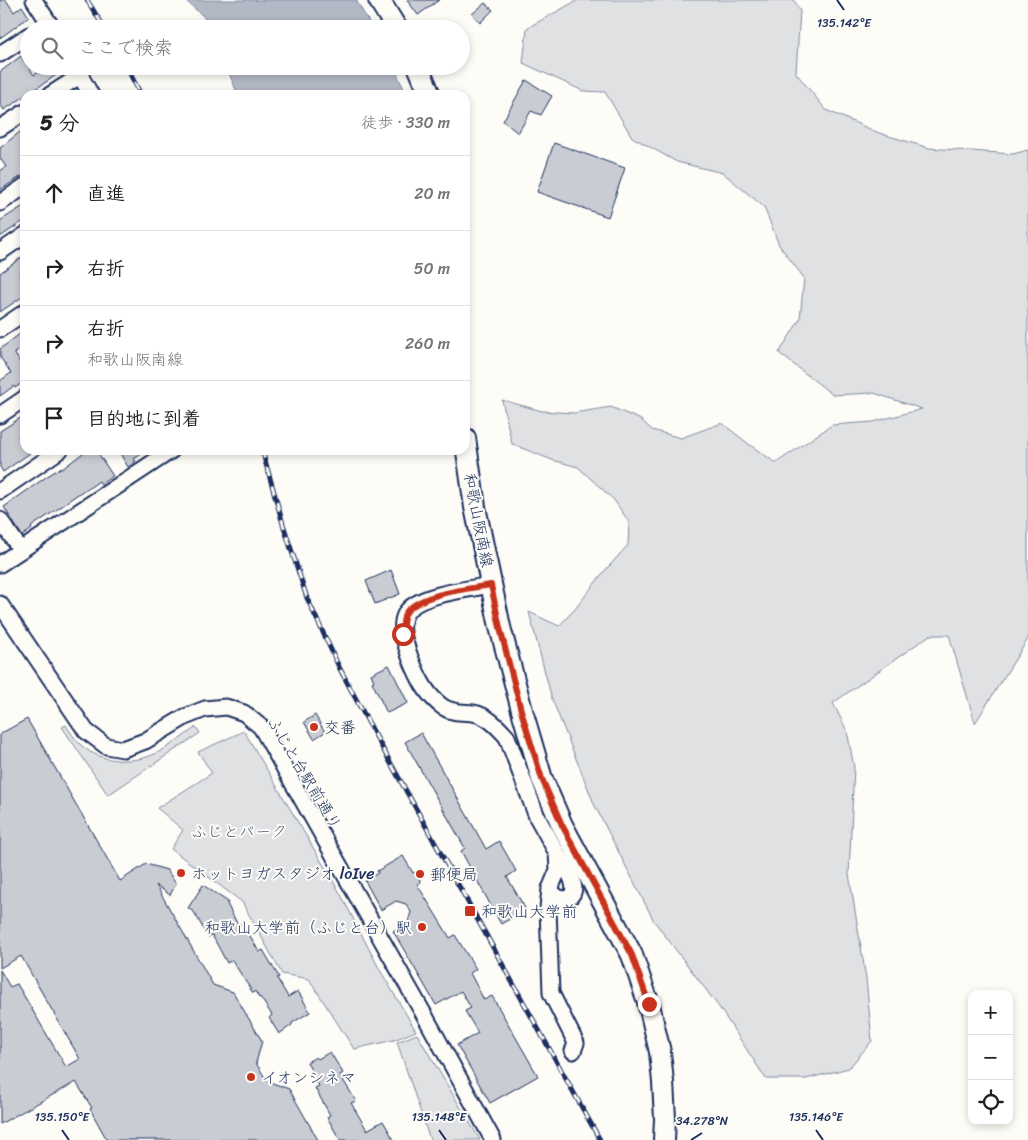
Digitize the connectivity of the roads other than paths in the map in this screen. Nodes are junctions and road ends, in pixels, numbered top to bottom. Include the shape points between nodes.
1 (34, 0) edge
2 (379, 0) edge
3 (43, 20) edge
4 (391, 20) edge
5 (20, 41) edge
6 (0, 54) edge
7 (73, 75) edge
8 (80, 75) edge
9 (422, 75) edge
10 (56, 90) edge
11 (88, 90) edge
12 (428, 90) edge
13 (20, 115) edge
14 (0, 128) edge
15 (20, 189) edge
16 (0, 203) edge
17 (20, 238) edge
18 (0, 252) edge
19 (20, 315) edge
20 (0, 329) edge
21 (20, 401) edge
22 (0, 415) edge
23 (53, 455) edge
24 (164, 455) edge
25 (467, 455) edge
26 (0, 491) edge
27 (0, 520) edge
28 (21, 550) junction
29 (0, 564) edge
30 (491, 585) junction
31 (0, 604) edge
32 (557, 853) junction
33 (550, 889) junction
34 (574, 1051) dead end
35 (493, 1140) edge
36 (664, 1140) edge

1 - 3 street
2 - 4 main road
5 - 6 street
7 - 10 street
8 - 11 street
9 - 12 main road
13 - 14 street
15 - 16 street
17 - 18 street
19 - 20 street
21 - 22 street
23 - 26 street
24 - 28 street
25 - 30 main road, 和歌山阪南線
27 - 28 street
28 - 29 street
30 - 32 street via 438,595 416,604 406,613 403,634 416,674 436,702 453,712 475,713 487,719 506,737 537,817
30 - 36 main road, 和歌山阪南線 via 522,714 542,779 562,825 632,955 649,1004 660,1052
31 - 35 street, ふじと台駅前通り via 86,731 106,746 122,749 145,741 185,717 206,709 226,707 244,713 261,727
32 - 33 street via 558,870
32 - 33 street via 573,882 574,891 564,899
33 - 34 street via 550,993 576,1042

